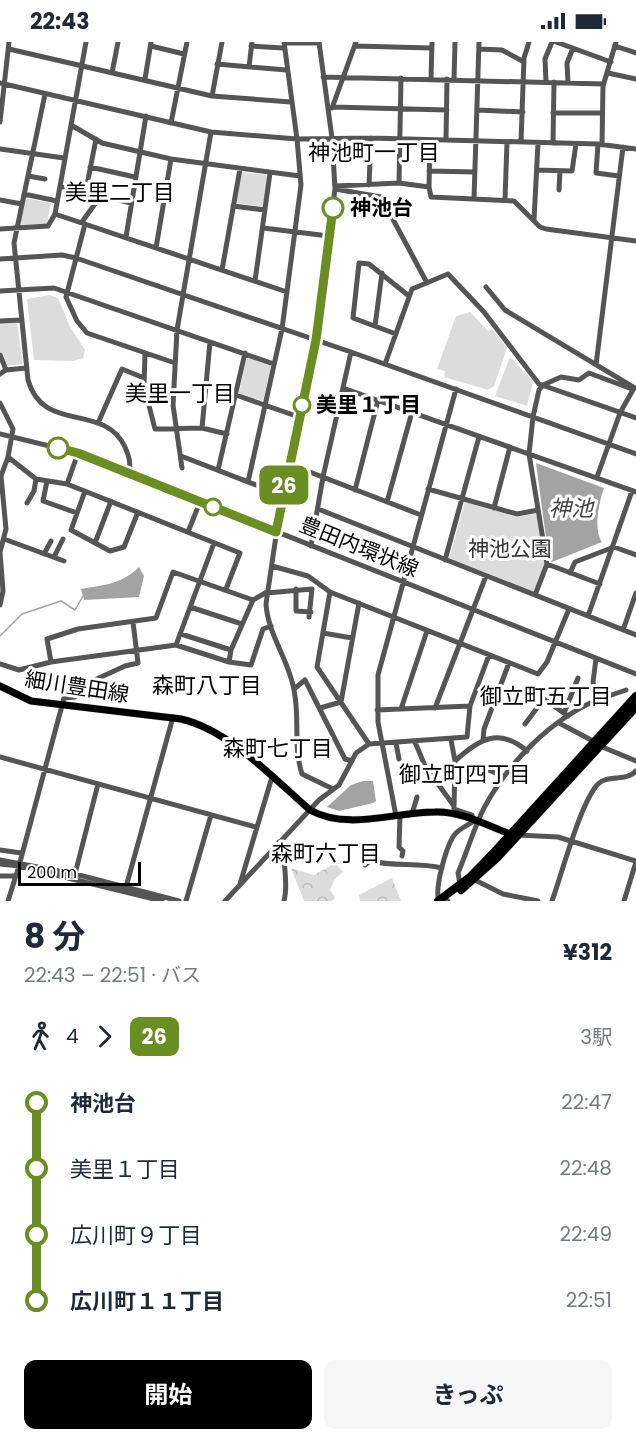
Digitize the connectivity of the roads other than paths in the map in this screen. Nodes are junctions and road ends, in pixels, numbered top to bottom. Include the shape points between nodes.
1 (86, 42) edge
2 (118, 42) edge
3 (187, 42) edge
4 (222, 42) edge
5 (319, 42) edge
6 (455, 42) edge
7 (479, 42) edge
8 (530, 42) edge
9 (552, 42) edge
10 (556, 42) edge
11 (151, 44) edge
12 (252, 44) edge
13 (284, 44) edge
14 (355, 44) edge
15 (616, 44) edge
16 (9, 45) edge
17 (431, 45) edge
18 (573, 48) junction
19 (479, 49) junction
20 (636, 52) edge
21 (184, 54) junction
22 (524, 62) junction
23 (611, 62) junction
24 (218, 64) junction
25 (81, 66) junction
26 (249, 67) junction
27 (286, 70) junction
28 (112, 73) junction
29 (608, 73) junction
30 (323, 77) junction
31 (343, 77) junction
32 (401, 78) junction
33 (145, 79) junction
34 (431, 79) junction
35 (636, 79) edge
36 (447, 80) junction
37 (454, 80) junction
38 (477, 80) junction
39 (524, 81) junction
40 (546, 82) junction
41 (554, 82) junction
42 (3, 83) edge
43 (568, 83) junction
44 (604, 84) junction
45 (178, 88) junction
46 (45, 94) junction
47 (212, 96) junction
48 (76, 100) junction
49 (291, 102) junction
50 (401, 108) junction
51 (331, 109) junction
52 (447, 110) junction
53 (477, 110) junction
54 (523, 112) junction
55 (553, 113) junction
56 (602, 113) junction
57 (146, 117) junction
58 (0, 122) edge
59 (171, 123) junction
60 (71, 125) junction
61 (211, 132) junction
62 (332, 138) junction
63 (371, 138) junction
64 (96, 139) junction
65 (297, 139) junction
66 (400, 139) junction
67 (430, 140) junction
68 (446, 140) junction
69 (477, 141) junction
70 (507, 142) junction
71 (521, 142) junction
72 (538, 143) junction
73 (553, 143) junction
74 (576, 144) junction
75 (600, 144) junction
76 (623, 147) junction
77 (0, 149) edge
78 (636, 149) edge
79 (140, 152) junction
80 (33, 153) junction
81 (64, 158) junction
82 (171, 159) junction
83 (206, 165) junction
84 (90, 167) junction
85 (240, 169) junction
86 (537, 170) junction
87 (429, 171) junction
88 (560, 171) junction
89 (475, 172) junction
90 (270, 173) junction
91 (28, 176) junction
92 (300, 176) junction
93 (619, 176) junction
94 (135, 177) junction
95 (45, 179) dead end
96 (399, 183) junction
97 (369, 185) junction
98 (60, 186) junction
99 (335, 187) junction
100 (429, 187) junction
101 (86, 190) junction
102 (559, 190) dead end
103 (24, 194) junction
104 (102, 194) junction
105 (474, 199) junction
106 (0, 200) edge
107 (505, 200) junction
108 (57, 201) junction
109 (131, 203) junction
110 (21, 204) junction
111 (233, 206) junction
112 (266, 210) junction
113 (55, 214) junction
114 (534, 220) junction
115 (83, 223) junction
116 (263, 228) junction
117 (0, 229) edge
118 (17, 229) junction
119 (295, 231) junction
120 (329, 236) junction
121 (126, 237) junction
122 (612, 238) junction
123 (636, 241) edge
124 (156, 248) junction
125 (15, 258) junction
126 (76, 258) junction
127 (0, 259) edge
128 (189, 259) junction
129 (222, 270) junction
130 (381, 273) junction
131 (255, 281) junction
132 (426, 281) junction
133 (486, 287) dead end
134 (19, 290) junction
135 (0, 291) edge
136 (67, 292) junction
137 (287, 292) junction
138 (182, 295) junction
139 (409, 296) junction
140 (21, 320) junction
141 (0, 321) edge
142 (375, 326) junction
143 (282, 329) junction
144 (177, 330) junction
145 (396, 334) junction
146 (316, 340) junction
147 (210, 342) junction
148 (351, 352) junction
149 (146, 353) junction
150 (245, 353) junction
151 (0, 356) edge
152 (175, 363) junction
153 (274, 363) junction
154 (385, 364) junction
155 (596, 364) junction
156 (26, 368) junction
157 (6, 370) junction
158 (0, 374) edge
159 (144, 378) junction
160 (543, 385) junction
161 (343, 388) junction
162 (456, 389) junction
163 (634, 389) edge
164 (236, 395) junction
165 (378, 400) junction
166 (0, 403) edge
167 (265, 406) junction
168 (412, 412) junction
169 (620, 413) junction
170 (299, 417) junction
171 (533, 417) junction
172 (636, 418) edge
173 (98, 423) junction
174 (446, 424) junction
175 (202, 428) junction
176 (177, 429) junction
177 (0, 434) edge
178 (227, 434) junction
179 (12, 437) junction
180 (479, 437) junction
181 (609, 444) junction
182 (510, 447) junction
183 (78, 453) junction
184 (529, 454) junction
185 (636, 454) edge
186 (181, 456) junction
187 (8, 458) junction
188 (289, 464) junction
189 (182, 468) dead end
190 (218, 470) junction
191 (129, 473) junction
192 (0, 476) edge
193 (323, 477) junction
194 (597, 477) junction
195 (36, 479) junction
196 (47, 481) junction
197 (248, 482) junction
198 (68, 484) junction
199 (428, 489) junction
200 (355, 490) junction
201 (86, 491) junction
202 (634, 492) edge
203 (282, 495) junction
204 (463, 499) junction
205 (111, 501) junction
206 (200, 502) junction
207 (387, 502) junction
208 (27, 503) dead end
209 (494, 508) junction
210 (318, 509) junction
211 (538, 510) junction
212 (138, 512) junction
213 (77, 513) junction
214 (421, 515) junction
215 (188, 532) junction
216 (276, 532) junction
217 (4, 539) junction
218 (63, 539) dead end
219 (51, 541) dead end
220 (95, 543) junction
221 (214, 543) junction
222 (311, 546) junction
223 (412, 547) junction
224 (614, 547) junction
225 (0, 552) edge
226 (44, 554) junction
227 (636, 555) edge
228 (54, 557) junction
229 (445, 560) junction
230 (64, 561) dead end
231 (547, 564) junction
232 (272, 566) junction
233 (570, 573) junction
234 (486, 576) junction
235 (199, 580) junction
236 (402, 582) junction
237 (600, 584) junction
238 (2, 586) edge
239 (226, 589) junction
240 (296, 589) junction
241 (267, 592) junction
242 (330, 592) junction
243 (636, 593) edge
244 (535, 595) junction
245 (253, 600) junction
246 (359, 603) junction
247 (0, 605) edge
248 (190, 607) junction
249 (472, 609) junction
250 (569, 609) junction
251 (392, 616) junction
252 (588, 616) junction
253 (133, 622) junction
254 (242, 624) junction
255 (271, 626) junction
256 (623, 630) junction
257 (427, 631) junction
258 (181, 633) junction
259 (323, 633) junction
260 (636, 635) edge
261 (352, 638) junction
262 (555, 642) junction
263 (460, 644) junction
264 (176, 645) junction
265 (137, 649) junction
266 (231, 650) junction
267 (489, 655) junction
268 (596, 659) junction
269 (51, 662) junction
270 (230, 662) junction
271 (509, 663) junction
272 (0, 664) edge
273 (636, 674) edge
274 (578, 678) dead end
275 (0, 686) edge
276 (294, 689) junction
277 (626, 690) dead end
278 (534, 692) dead end
279 (636, 696) edge
280 (543, 700) junction
281 (597, 700) junction
282 (341, 702) junction
283 (62, 705) junction
284 (470, 706) junction
285 (636, 707) edge
286 (320, 708) junction
287 (435, 708) junction
288 (401, 709) junction
289 (377, 710) junction
290 (566, 714) junction
291 (173, 717) junction
292 (559, 723) junction
293 (525, 724) dead end
294 (451, 740) junction
295 (483, 740) junction
296 (415, 742) junction
297 (382, 743) junction
298 (396, 743) junction
299 (369, 744) junction
300 (598, 744) junction
301 (527, 752) junction
302 (0, 757) edge
303 (399, 759) dead end
304 (352, 760) junction
305 (636, 760) edge
306 (455, 761) junction
307 (476, 765) dead end
308 (44, 769) junction
309 (636, 771) edge
310 (503, 776) junction
311 (272, 777) junction
312 (98, 784) junction
313 (333, 789) junction
314 (417, 797) dead end
315 (151, 798) junction
316 (454, 806) junction
317 (310, 810) junction
318 (412, 814) junction
319 (211, 815) junction
320 (398, 816) junction
321 (475, 820) junction
322 (256, 827) junction
323 (514, 835) junction
324 (572, 841) junction
325 (279, 842) junction
326 (285, 847) junction
327 (0, 850) edge
328 (21, 853) junction
329 (402, 856) dead end
330 (309, 859) dead end
331 (0, 862) edge
332 (636, 862) edge
333 (19, 864) junction
334 (365, 865) dead end
335 (442, 868) junction
336 (75, 874) junction
337 (0, 876) edge
338 (16, 876) junction
339 (475, 880) junction
340 (460, 884) junction
341 (240, 886) junction
342 (125, 889) junction
343 (503, 894) junction
344 (521, 899) edge
345 (9, 901) edge
346 (122, 901) edge
347 (162, 901) edge
348 (180, 901) edge
349 (186, 901) edge
350 (225, 901) edge
351 (284, 901) edge
352 (443, 901) edge
353 (500, 901) edge
354 (538, 901) edge
355 (552, 901) edge
356 (624, 901) edge

1 - 25 street
2 - 28 street
3 - 21 street
4 - 24 street
5 - 13 street
5 - 30 street
6 - 37 street
7 - 19 street
8 - 22 street
9 - 40 street via 545,59
10 - 18 street
11 - 21 street
11 - 33 street
12 - 13 street
12 - 26 street
13 - 27 street
14 - 17 street
14 - 31 street
15 - 20 street
15 - 23 street
16 - 25 street
16 - 42 street
17 - 34 street
18 - 23 street
18 - 43 street via 567,63
19 - 22 street via 502,50
19 - 38 street
21 - 45 street
22 - 39 street
23 - 29 street
24 - 26 street
24 - 47 street
25 - 28 street
25 - 48 street
26 - 27 street
27 - 49 street
28 - 33 street
29 - 35 street
29 - 44 street
30 - 31 street
30 - 51 street
31 - 32 street
31 - 51 street
32 - 34 street
32 - 50 street
33 - 45 street
34 - 36 street
36 - 37 street
36 - 52 street
37 - 38 street
38 - 39 street
38 - 53 street
39 - 40 street
39 - 54 street
40 - 41 street
41 - 43 street
41 - 55 street
42 - 46 street
42 - 58 street
43 - 44 street
44 - 56 street
45 - 47 street
45 - 59 street
46 - 48 street
46 - 80 street
47 - 49 street
48 - 57 street
48 - 60 street
49 - 65 street
50 - 51 street
50 - 52 street
50 - 66 street
51 - 62 street
52 - 68 street
53 - 54 street
53 - 69 street
54 - 71 street
55 - 56 street
55 - 73 street
56 - 75 street
57 - 59 street
57 - 79 street
59 - 61 street
60 - 64 street
60 - 81 street
61 - 65 street
61 - 83 street
62 - 63 street
62 - 65 street
62 - 99 street
63 - 66 street
63 - 97 street
64 - 79 street
64 - 84 street
65 - 92 street
66 - 67 street
66 - 96 street
67 - 68 street
67 - 87 street
68 - 69 street
69 - 70 street
69 - 89 street
70 - 71 street
70 - 107 street
71 - 72 street
72 - 73 street
72 - 86 street
73 - 74 street
74 - 75 street
74 - 88 street via 574,170
75 - 76 street
75 - 93 street via 596,172
76 - 78 street
76 - 93 street
77 - 80 street
79 - 82 street
79 - 94 street
80 - 81 street
80 - 91 street
81 - 98 street
82 - 83 street
82 - 124 street
83 - 85 street
83 - 128 street
84 - 94 street
84 - 101 street
85 - 90 street
85 - 111 street
86 - 88 street
86 - 114 street
87 - 89 street
87 - 100 street
88 - 102 street
89 - 105 street
90 - 92 street
90 - 112 street
91 - 95 street
91 - 103 street
92 - 119 street
93 - 122 street
94 - 109 street
96 - 97 street
96 - 100 street
97 - 99 street
98 - 101 street
98 - 108 street
99 - 120 street
99 - 132 street via 381,197
100 - 105 street via 431,197
101 - 104 street
103 - 108 street
103 - 110 street
104 - 109 street
104 - 115 street
105 - 107 street
106 - 110 street
107 - 114 street via 518,202
108 - 113 street
109 - 121 street
110 - 118 street
111 - 112 street
111 - 129 street
112 - 116 street
113 - 115 street
113 - 118 street via 48,226
114 - 122 street via 540,227 554,231
115 - 121 street
115 - 126 street
116 - 119 street
116 - 131 street
117 - 118 street
118 - 125 street
119 - 120 street
119 - 137 street
120 - 146 street
121 - 124 street
122 - 123 street
122 - 155 street
124 - 128 street
125 - 126 street
125 - 127 street
125 - 134 street
126 - 136 street
126 - 138 street
128 - 129 street
128 - 138 street
129 - 131 street
130 - 139 street
130 - 142 street
130 - 142 street via 369,264 359,263 352,318
131 - 137 street
132 - 139 street via 412,289
132 - 160 street via 430,283 448,274
133 - 155 street via 505,310
134 - 135 street
134 - 136 street via 54,288
134 - 140 street
136 - 144 street
136 - 149 street via 68,303 84,331
137 - 143 street
138 - 143 street
138 - 144 street
139 - 145 street
140 - 141 street
140 - 156 street
142 - 145 street
143 - 146 street
143 - 153 street
144 - 147 street
144 - 152 street
145 - 154 street
146 - 148 street
146 - 170 street
147 - 150 street
147 - 175 street
148 - 154 street
148 - 161 street
149 - 152 street
149 - 159 street
150 - 153 street
150 - 164 street
151 - 157 street
152 - 176 street via 173,405
153 - 167 street
154 - 162 street
155 - 163 street
156 - 157 street
156 - 173 street via 32,393 44,406
157 - 158 street
159 - 173 street via 122,369
159 - 176 street via 154,428
160 - 163 street via 561,377 579,380 589,373
160 - 169 street
160 - 171 street
161 - 165 street
161 - 193 street
162 - 171 street
162 - 174 street
163 - 169 street
164 - 167 street
164 - 178 street
165 - 168 street
165 - 200 street
166 - 179 street via 13,425
167 - 170 street
167 - 197 street
168 - 174 street
168 - 207 street
169 - 172 street
169 - 181 street
170 - 188 street
171 - 181 street
171 - 184 street
173 - 191 street via 122,441
174 - 180 street
174 - 199 street
175 - 176 street
175 - 178 street
176 - 186 street
177 - 179 street, 豊田内環状線
178 - 190 street
179 - 183 street, 豊田内環状線
179 - 187 street
180 - 182 street
180 - 204 street
181 - 185 street
181 - 194 street
182 - 184 street
182 - 209 street
183 - 191 street, 豊田内環状線
183 - 198 street
184 - 194 street
184 - 211 street
186 - 189 street
186 - 190 street
187 - 192 street
187 - 195 street
188 - 193 street
188 - 203 street
190 - 197 street
191 - 206 street, 豊田内環状線
192 - 217 street via 5,502
193 - 200 street
193 - 210 street
194 - 202 street
195 - 196 street
195 - 208 street
196 - 198 street
196 - 213 street via 44,501
197 - 203 street
198 - 201 street
199 - 204 street
199 - 214 street
200 - 207 street
201 - 205 street
201 - 213 street
202 - 224 street
203 - 216 street
204 - 209 street
204 - 229 street
205 - 212 street
205 - 220 street
206 - 215 street
206 - 216 street, 豊田内環状線
207 - 214 street
209 - 211 street via 517,514
210 - 222 street
210 - 223 street
211 - 231 street
212 - 215 street
212 - 220 street via 124,547 110,551
213 - 220 street via 71,530
214 - 223 street
215 - 221 street
216 - 222 street, 豊田内環状線
216 - 232 street
217 - 225 street
217 - 226 street
218 - 228 street
219 - 226 street
221 - 235 street
221 - 239 street via 240,553
222 - 236 street, 豊田内環状線
223 - 229 street
223 - 236 street
224 - 227 street
224 - 233 street via 578,560
224 - 237 street
225 - 238 street
226 - 228 street
228 - 230 street
229 - 234 street
231 - 233 street
231 - 244 street
232 - 241 street
232 - 242 street via 308,576
233 - 237 street
234 - 244 street
234 - 249 street
235 - 239 street
235 - 248 street
235 - 253 street via 172,573 158,616
236 - 249 street, 豊田内環状線
236 - 251 street
237 - 252 street
238 - 247 street
239 - 245 street
240 - 240 street via 313,590 310,614 296,611
240 - 241 street
241 - 245 street
241 - 255 street
242 - 246 street
242 - 259 street
243 - 256 street
244 - 250 street
245 - 254 street
246 - 251 street
246 - 261 street
248 - 254 street
248 - 258 street
249 - 262 street, 豊田内環状線
249 - 263 street
250 - 252 street
250 - 262 street
251 - 257 street
251 - 289 street via 378,675
252 - 256 street
253 - 265 street
253 - 269 street via 78,629 47,639
254 - 266 street
255 - 270 street via 263,629 250,665
255 - 276 street
256 - 260 street
257 - 263 street
257 - 288 street
258 - 264 street
258 - 266 street
259 - 261 street
259 - 282 street via 317,667
261 - 282 street
262 - 268 street, 豊田内環状線
262 - 271 street via 540,674
263 - 267 street
263 - 287 street
264 - 265 street
264 - 270 street
265 - 269 street
265 - 283 street via 138,663 88,682 75,697 64,698
266 - 270 street
267 - 271 street
267 - 284 street
268 - 273 street, 豊田内環状線
268 - 281 street via 593,682
269 - 272 street via 19,670
271 - 295 street
274 - 290 street
275 - 283 main road, 細川豊田線 via 23,699
276 - 286 street via 305,680
276 - 313 street via 302,774
277 - 281 street
278 - 280 street
279 - 300 highway
280 - 290 street
280 - 293 street
281 - 290 street
282 - 286 street
282 - 299 street
283 - 291 main road, 細川豊田線
283 - 308 street
284 - 287 street
284 - 294 street via 468,737
285 - 300 highway
286 - 304 street via 345,759
287 - 288 street
288 - 289 street
289 - 297 street
290 - 292 street
291 - 311 main road, 細川豊田線 via 218,733
291 - 315 street
292 - 300 street
292 - 301 street
294 - 296 street
294 - 306 street
295 - 301 street via 504,738
295 - 306 street
296 - 298 street
296 - 316 street via 425,766
297 - 298 street
297 - 299 street
297 - 320 street
298 - 303 street
299 - 304 street
300 - 305 street
300 - 323 highway
301 - 310 street
302 - 308 street
304 - 313 street via 343,780
306 - 316 street
307 - 310 street
308 - 312 street
308 - 328 street
309 - 324 street via 598,783
310 - 321 street
311 - 317 main road, 細川豊田線
311 - 322 street
312 - 315 street
312 - 336 street
313 - 317 street
314 - 318 street
315 - 319 street
315 - 342 street
316 - 321 street
317 - 320 main road, 細川豊田線 via 336,819
317 - 325 street
318 - 320 main road, 細川豊田線
318 - 321 main road, 細川豊田線 via 447,812
319 - 322 street
319 - 349 street
320 - 329 street
321 - 323 main road, 細川豊田線
321 - 335 street via 453,836
321 - 340 street via 458,873
322 - 341 street
323 - 324 street
323 - 339 highway
323 - 340 highway
324 - 332 street
324 - 355 street
325 - 326 street
325 - 341 street
326 - 330 street
326 - 351 street via 288,885
327 - 328 street
328 - 333 street
331 - 333 street
332 - 356 street
333 - 336 street
333 - 338 street
333 - 342 street
334 - 335 street via 370,861
335 - 352 street via 436,893
336 - 342 street
337 - 338 street
338 - 345 street
339 - 343 street
339 - 352 highway
340 - 352 highway
341 - 350 street
342 - 346 street
342 - 347 street
342 - 348 street
343 - 344 street
343 - 353 street
344 - 354 street

